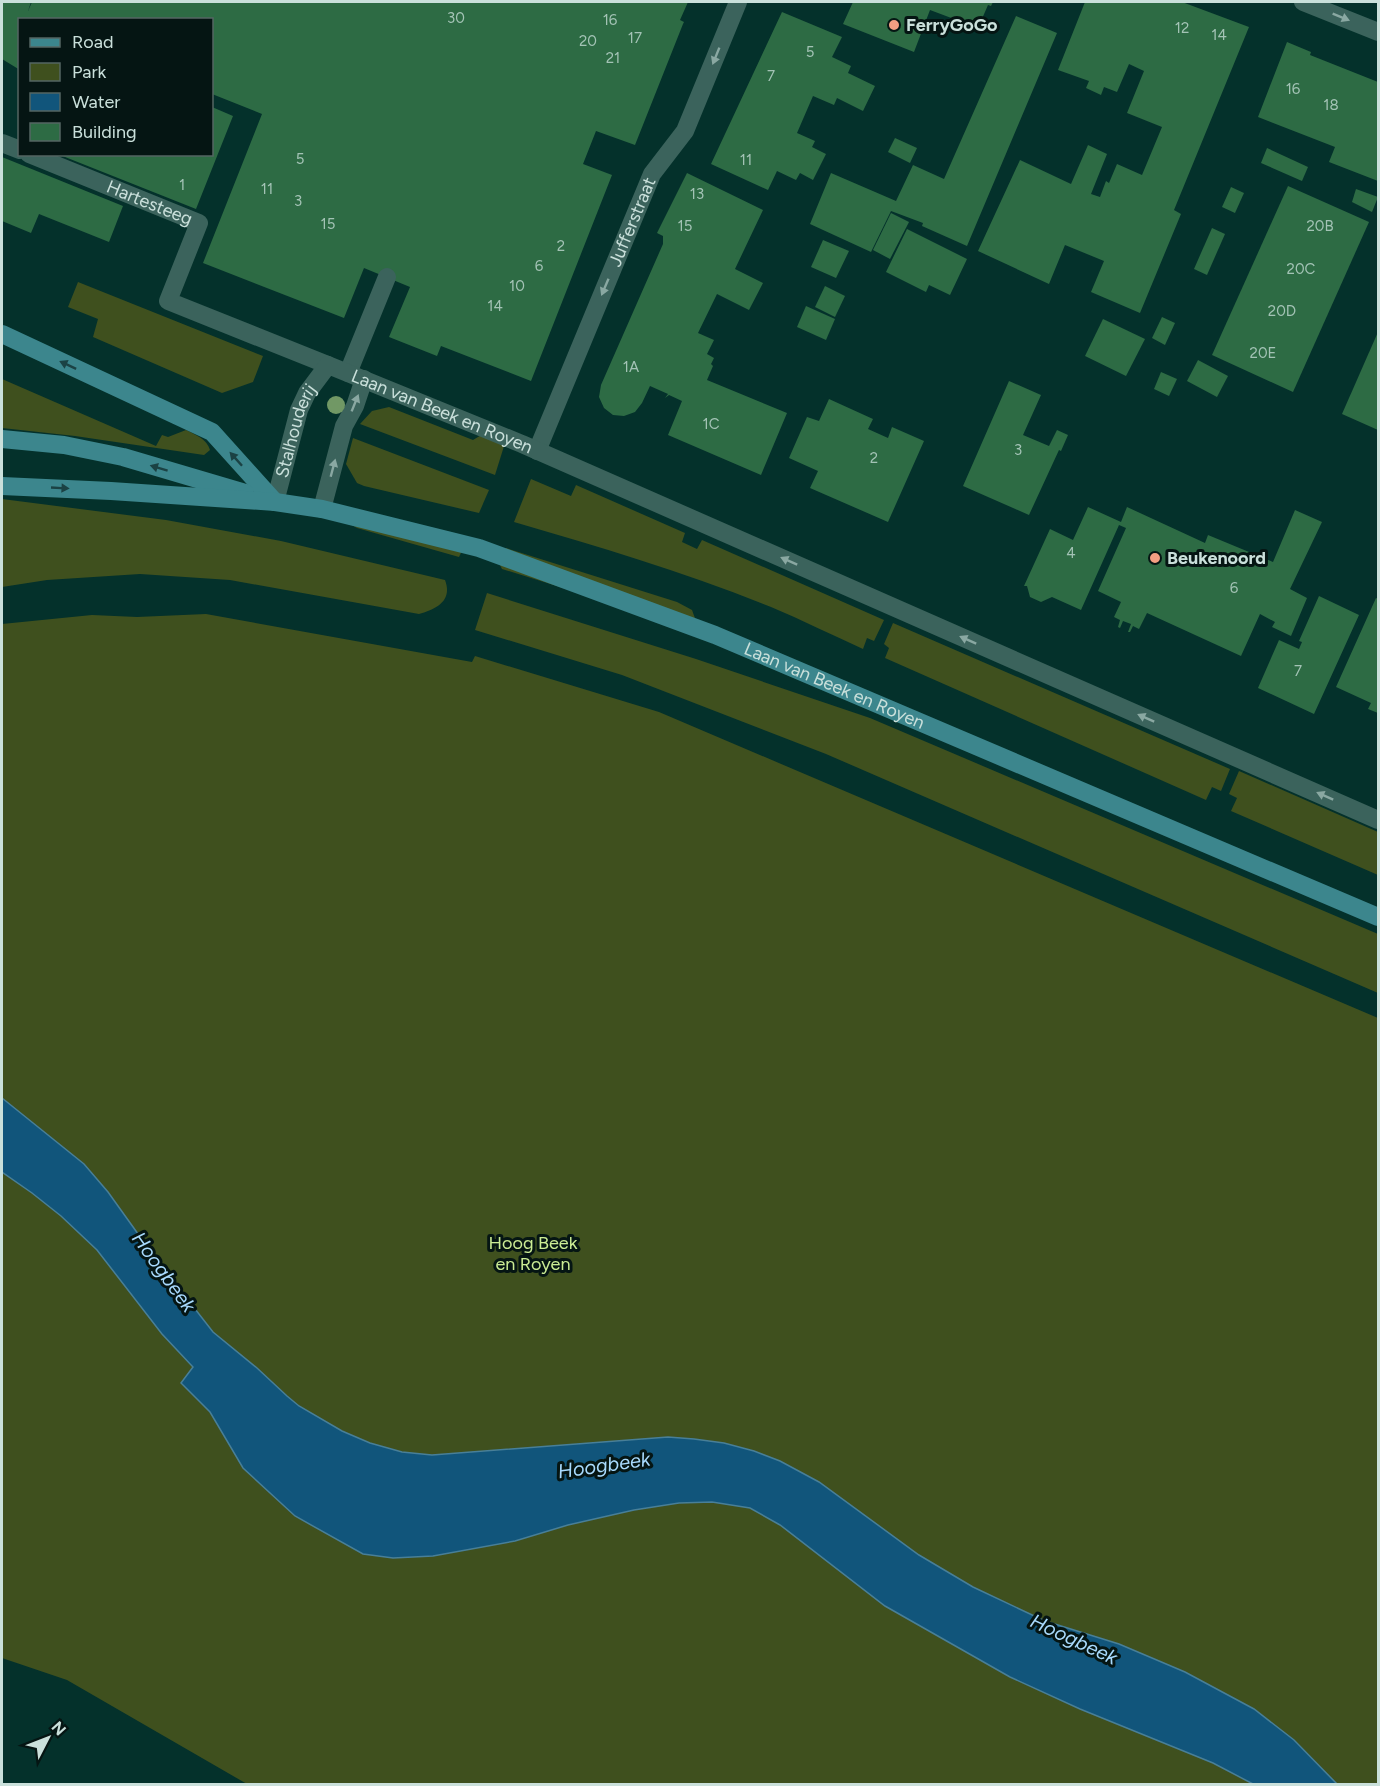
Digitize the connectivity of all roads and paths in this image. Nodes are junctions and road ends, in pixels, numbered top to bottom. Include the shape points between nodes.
1 (738, 2) edge
2 (1303, 2) edge
3 (1378, 32) edge
4 (2, 143) edge
5 (18, 149) edge
6 (35, 156) edge
7 (387, 278) dead end
8 (2, 334) edge
9 (328, 365) junction
10 (356, 376) junction
11 (2, 439) edge
12 (537, 451) junction
13 (2, 486) edge
14 (275, 502) junction
15 (322, 509) junction
16 (1378, 820) edge
17 (1378, 917) edge

1 -> 12 street, Jufferstraat via 685,131 652,174
2 -> 3 street
4 - 5 street
6 - 9 street, Hartesteeg via 199,223 168,301
7 - 10 street
14 -> 8 main road via 212,432
9 - 10 street, Laan van Beek en Royen
9 - 14 street, Stalhouderij via 299,410
10 - 12 street, Laan van Beek en Royen
15 -> 10 street via 344,426 355,406
14 -> 11 main road, Laan van Beek en Royen via 123,457 64,445
16 -> 12 street, Laan van Beek en Royen
13 -> 14 main road, Laan van Beek en Royen
14 - 15 main road, Laan van Beek en Royen
15 - 17 main road, Laan van Beek en Royen via 479,548 715,635

